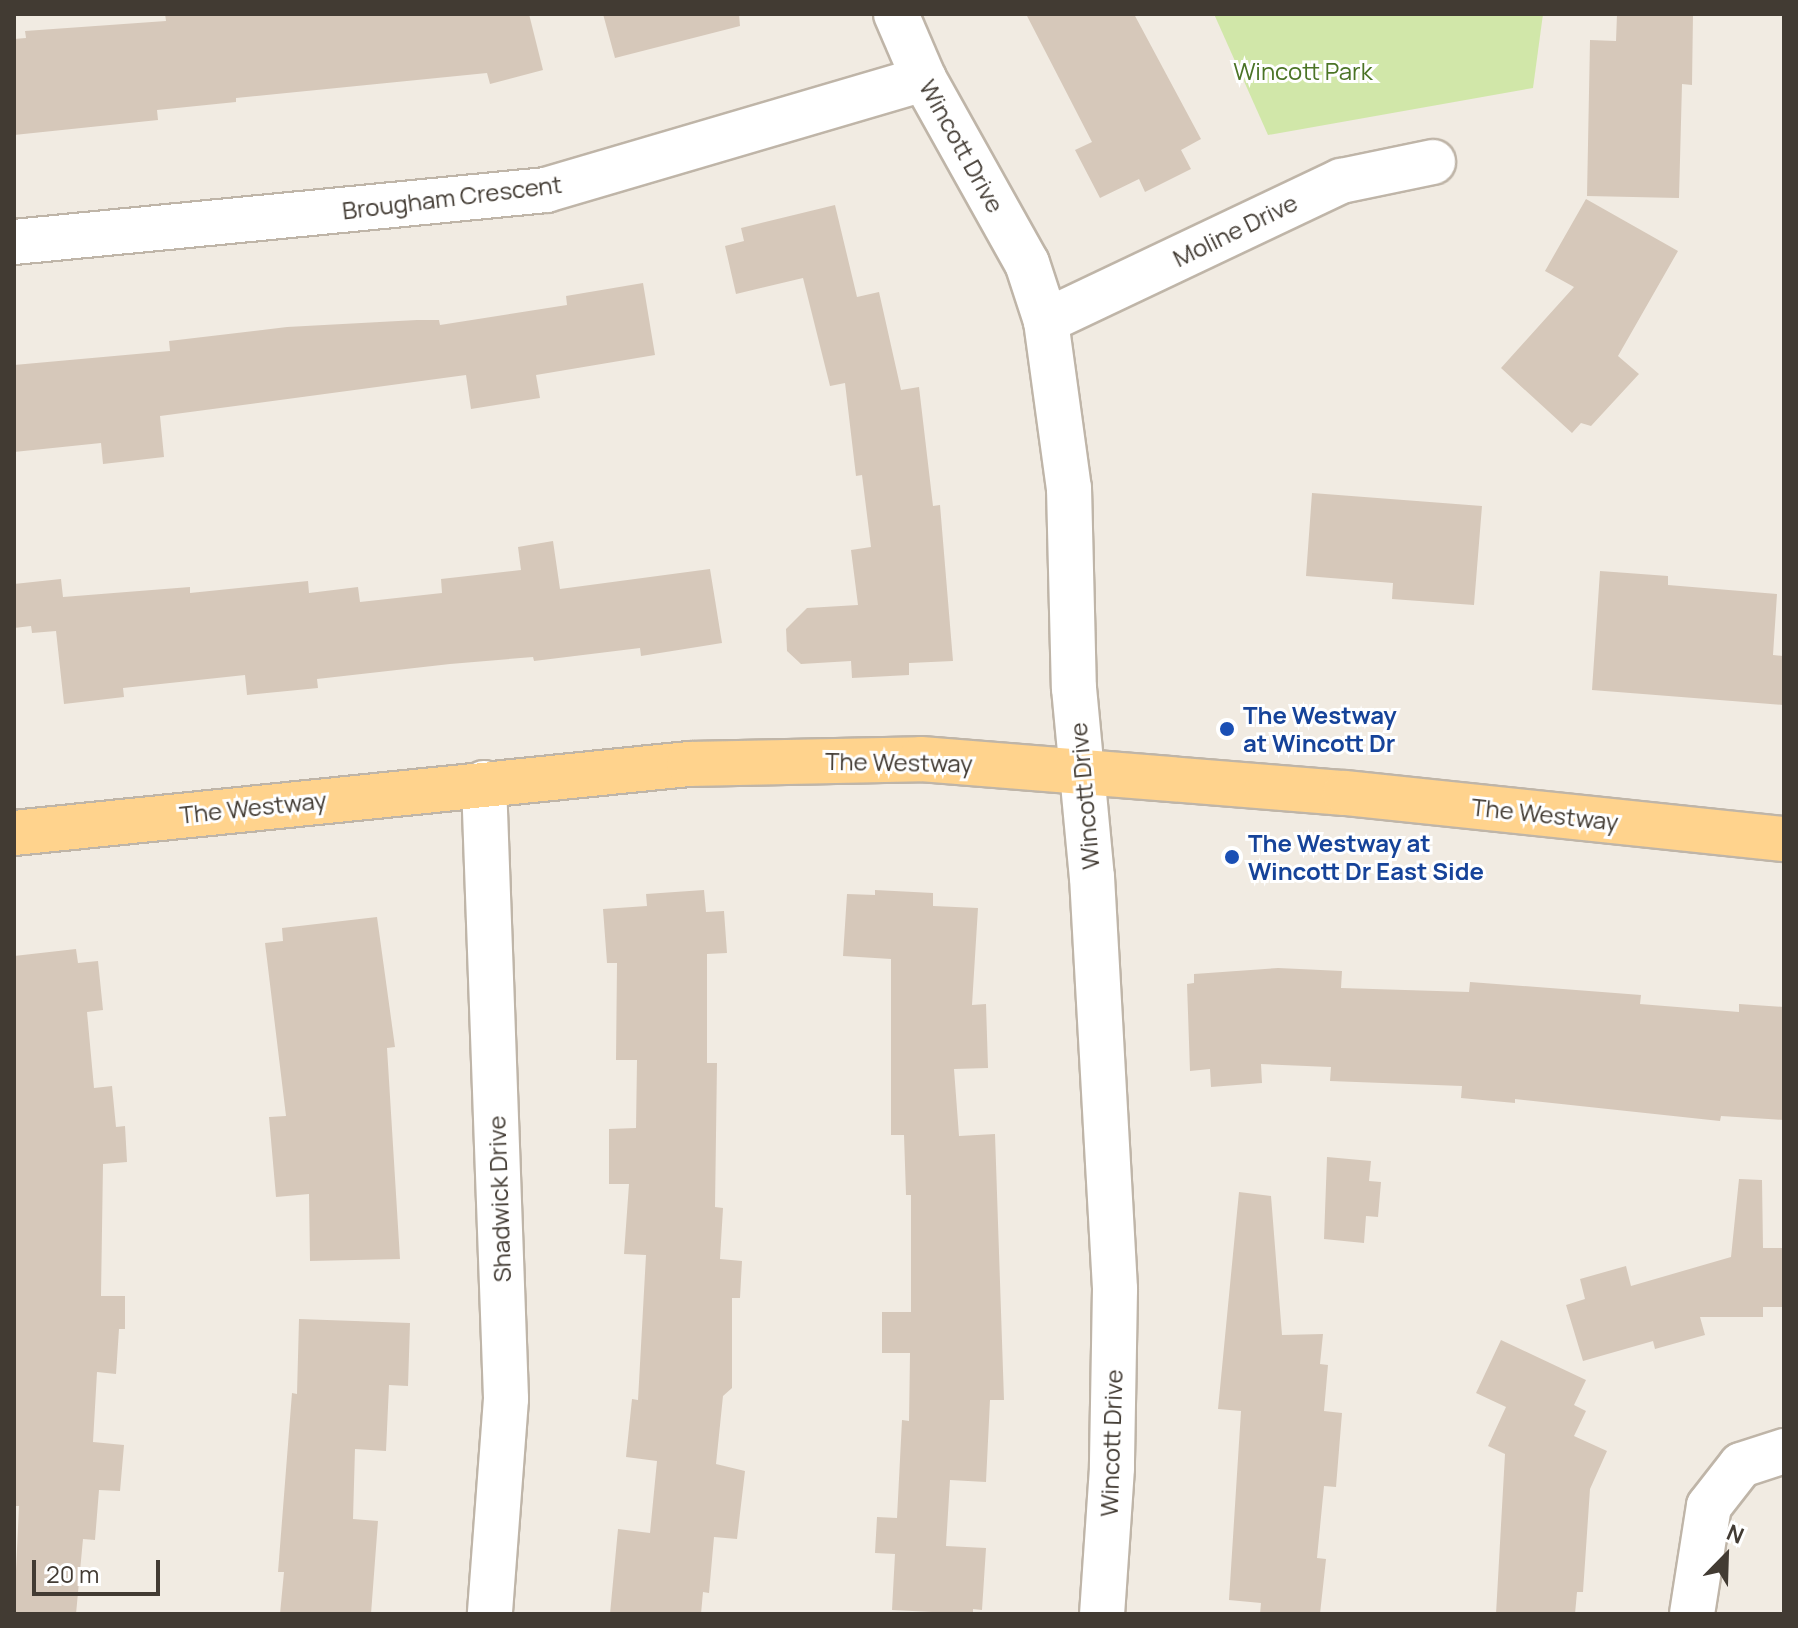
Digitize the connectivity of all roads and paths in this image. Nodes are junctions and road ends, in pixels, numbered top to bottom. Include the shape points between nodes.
1 (896, 14) edge
2 (924, 79) junction
3 (1433, 162) dead end
4 (14, 242) edge
5 (1046, 321) junction
6 (1082, 771) junction
7 (484, 783) junction
8 (14, 833) edge
9 (1784, 839) edge
10 (1784, 1451) edge
11 (490, 1614) edge
12 (1102, 1614) edge
13 (1692, 1614) edge

1 - 2 street, Wincott Drive
2 - 4 street, Brougham Crescent via 546,190
2 - 5 street, Wincott Drive via 1027,263
3 - 5 street, Moline Drive via 1341,181
5 - 6 street, Wincott Drive via 1069,488 1074,688
6 - 7 main road, The Westway via 921,759 800,760 689,764
6 - 9 main road, The Westway
6 - 12 street, Wincott Drive via 1115,1289 1112,1468
7 - 8 main road, The Westway
7 - 11 street, Shadwick Drive via 506,1399
10 - 13 street via 1741,1465 1709,1506

